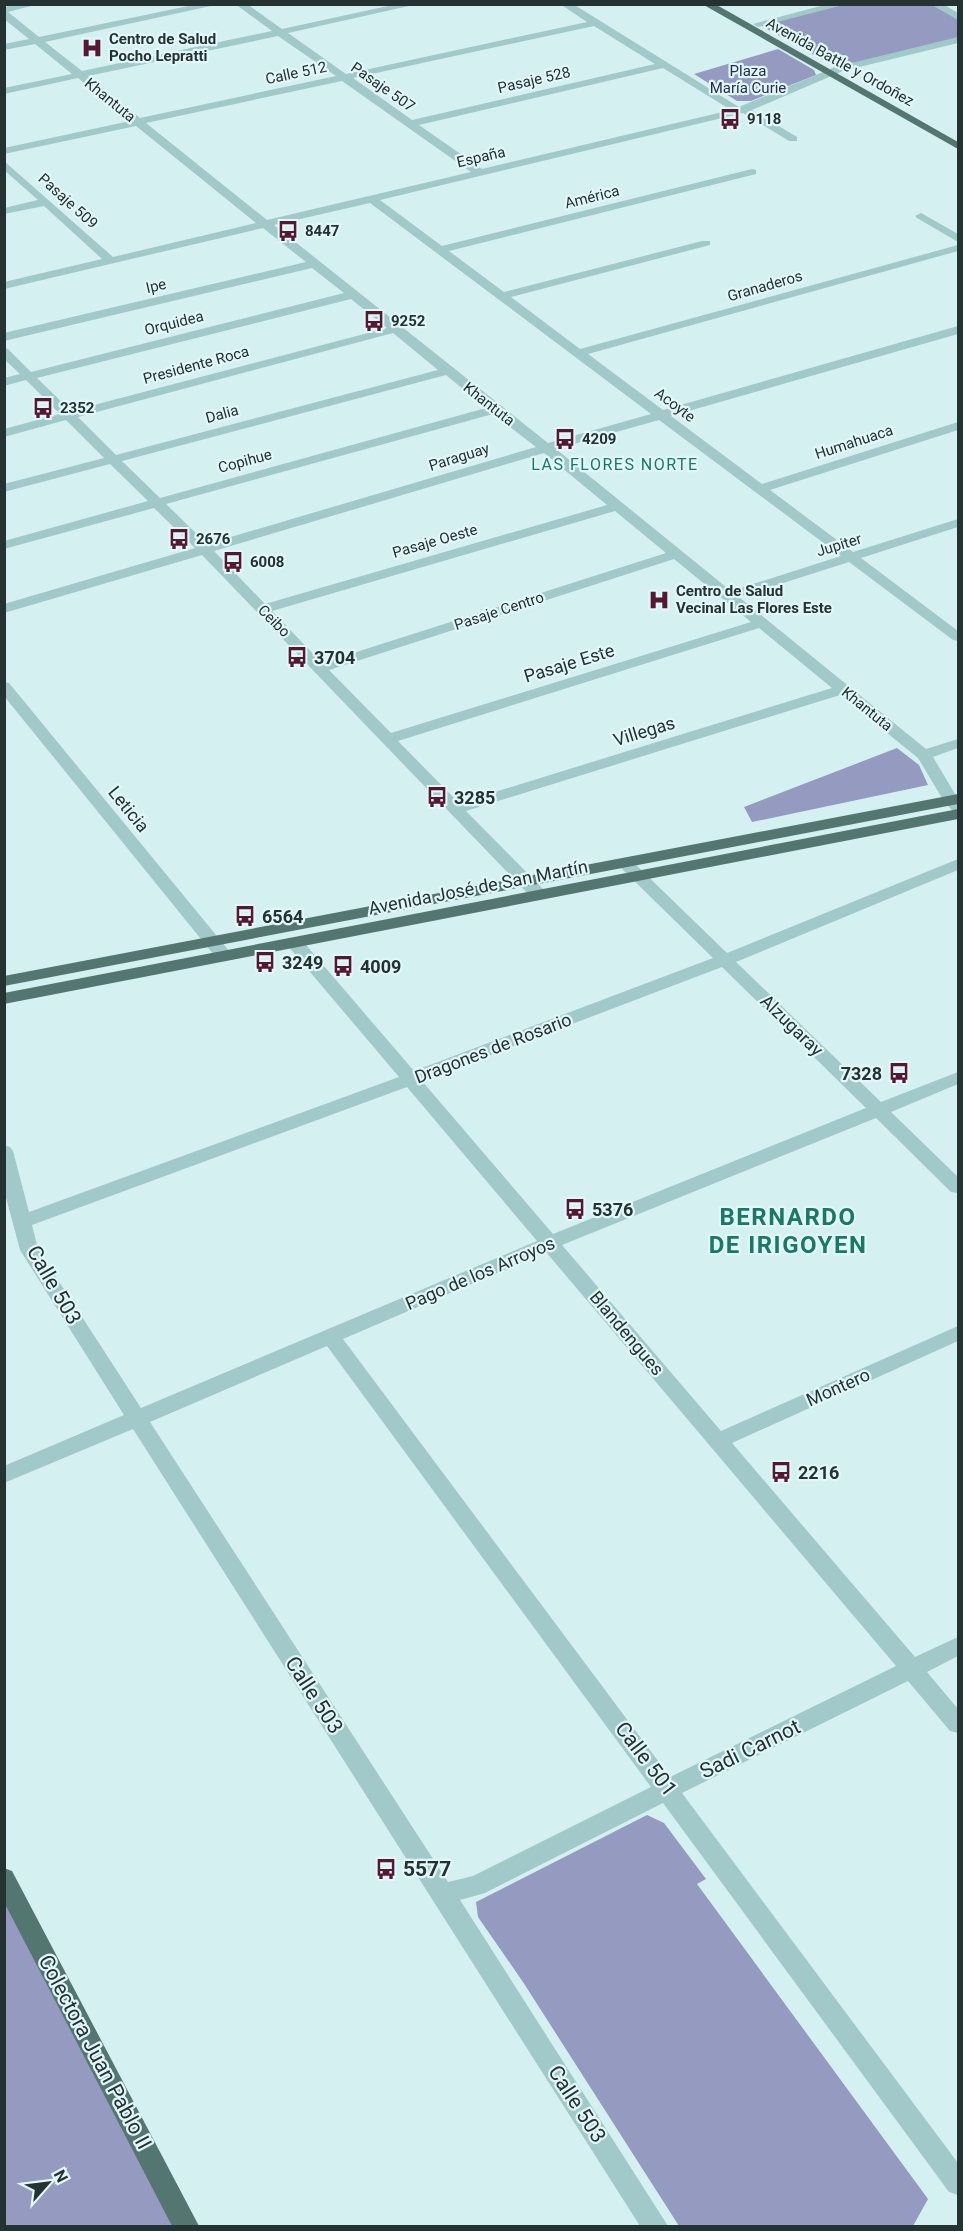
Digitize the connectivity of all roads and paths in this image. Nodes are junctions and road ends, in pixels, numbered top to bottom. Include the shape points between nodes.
1 (34, 4) edge
2 (215, 4) edge
3 (240, 4) edge
4 (413, 4) edge
5 (565, 4) edge
6 (707, 4) edge
7 (724, 4) edge
8 (842, 4) edge
9 (935, 4) edge
10 (4, 12) edge
11 (958, 17) edge
12 (594, 23) junction
13 (758, 24) junction
14 (280, 33) junction
15 (958, 40) edge
16 (37, 41) junction
17 (4, 47) edge
18 (664, 65) junction
19 (834, 71) junction
20 (80, 75) junction
21 (344, 78) junction
22 (4, 91) edge
23 (741, 110) junction
24 (138, 122) junction
25 (410, 124) junction
26 (958, 135) edge
27 (793, 139) dead end
28 (958, 146) edge
29 (4, 151) edge
30 (4, 164) edge
31 (752, 172) dead end
32 (480, 173) junction
33 (372, 199) junction
34 (46, 202) junction
35 (4, 211) edge
36 (921, 216) dead end
37 (265, 224) junction
38 (958, 239) edge
39 (706, 243) dead end
40 (958, 248) edge
41 (441, 250) junction
42 (111, 261) junction
43 (314, 264) junction
44 (4, 286) edge
45 (352, 295) junction
46 (502, 296) junction
47 (396, 329) junction
48 (958, 330) edge
49 (4, 337) edge
50 (4, 352) edge
51 (579, 354) junction
52 (448, 371) junction
53 (29, 376) junction
54 (4, 382) edge
55 (495, 409) junction
56 (661, 414) junction
57 (69, 416) junction
58 (958, 426) edge
59 (4, 433) edge
60 (546, 448) junction
61 (113, 459) junction
62 (4, 488) edge
63 (760, 489) junction
64 (157, 503) junction
65 (617, 506) junction
66 (958, 523) edge
67 (4, 545) edge
68 (204, 549) junction
69 (676, 554) junction
70 (852, 558) junction
71 (729, 596) junction
72 (4, 609) edge
73 (262, 609) junction
74 (762, 623) junction
75 (956, 633) edge
76 (321, 668) junction
77 (4, 686) edge
78 (843, 689) junction
79 (388, 740) junction
80 (958, 743) edge
81 (924, 755) junction
82 (957, 805) edge
83 (456, 809) junction
84 (625, 862) junction
85 (958, 864) edge
86 (639, 876) junction
87 (525, 880) junction
88 (539, 895) junction
89 (212, 941) junction
90 (294, 942) junction
91 (224, 956) junction
92 (725, 960) junction
93 (4, 981) edge
94 (4, 999) edge
95 (958, 1078) edge
96 (410, 1079) junction
97 (879, 1110) junction
98 (4, 1151) edge
99 (958, 1187) edge
100 (23, 1221) junction
101 (550, 1243) junction
102 (958, 1333) edge
103 (331, 1337) junction
104 (138, 1419) junction
105 (718, 1441) junction
106 (4, 1476) edge
107 (958, 1646) edge
108 (912, 1670) junction
109 (958, 1724) edge
110 (668, 1789) junction
111 (4, 1878) edge
112 (442, 1894) junction
113 (958, 2182) edge
114 (186, 2226) edge
115 (655, 2226) edge

1 - 10 street
2 - 16 street
3 - 14 street, Pasaje 507
4 - 14 street
5 - 12 street
6 - 19 main road, Avenida Battle y Ordoñez
7 - 13 main road, Avenida Battle y Ordoñez
8 - 13 street
9 - 11 street
10 - 16 street, Khantuta
12 - 18 street
12 - 21 street, Calle 512
13 - 19 main road, Avenida Battle y Ordoñez
14 - 20 street
14 - 21 street, Pasaje 507
15 - 19 street, España
16 - 17 street
16 - 20 street, Khantuta
18 - 23 street
18 - 25 street, Pasaje 528
19 - 23 street, España
19 - 26 main road, Avenida Battle y Ordoñez
19 - 28 main road, Avenida Battle y Ordoñez
20 - 22 street
20 - 24 street, Khantuta
21 - 24 street, Calle 512
21 - 25 street, Pasaje 507
23 - 27 street
23 - 32 street, España
24 - 29 street, Calle 512
24 - 37 street, Khantuta
25 - 32 street, Pasaje 507
30 - 34 street, Pasaje 509
31 - 41 street, América
32 - 33 street, España
33 - 37 street, España
33 - 41 street, Acoyte
34 - 35 street
34 - 42 street, Pasaje 509
36 - 38 street
37 - 42 street, España
37 - 43 street, Khantuta
39 - 46 street
40 - 51 street, Granaderos
41 - 46 street, Acoyte
42 - 44 street, España
43 - 45 street, Khantuta
43 - 49 street, Ipe
45 - 47 street, Khantuta
45 - 53 street, Orquidea
46 - 51 street, Acoyte
47 - 52 street, Khantuta
47 - 57 street, Presidente Roca
48 - 56 street, Paraguay
50 - 53 street, Ceibo
51 - 56 street, Acoyte
52 - 55 street, Khantuta
52 - 61 street, Dalia
53 - 54 street, Orquidea
53 - 57 street, Ceibo
55 - 60 street, Khantuta
55 - 64 street, Copihue
56 - 60 street, Paraguay
56 - 63 street, Acoyte
57 - 59 street, Presidente Roca
57 - 61 street, Ceibo
58 - 63 street, Humahuaca
60 - 65 street, Khantuta
60 - 68 street, Paraguay
61 - 62 street, Dalia
61 - 64 street, Ceibo
63 - 70 street, Acoyte
64 - 67 street, Copihue
64 - 68 street, Ceibo
65 - 69 street, Khantuta
65 - 73 street, Pasaje Oeste
66 - 70 street, Jupiter
68 - 72 street, Paraguay
68 - 73 street, Ceibo
69 - 71 street, Khantuta
69 - 76 street, Pasaje Centro
70 - 71 street, Jupiter
70 - 75 street, Acoyte
71 - 74 street, Khantuta
73 - 76 street, Ceibo
74 - 78 street, Khantuta
74 - 79 street, Pasaje Este
76 - 79 street, Ceibo
77 - 89 street, Leticia
78 - 81 street, Khantuta
78 - 83 street, Villegas
79 - 83 street, Ceibo
80 - 81 street
81 - 82 street, Khantuta
82 - 84 main road, Avenida José de San Martín
82 - 86 main road, Avenida José de San Martín
83 - 87 street, Ceibo
84 - 86 street, Alzugaray
84 - 87 main road, Avenida José de San Martín
85 - 92 street, Dragones de Rosario
86 - 88 main road, Avenida José de San Martín
86 - 92 street, Alzugaray
87 - 88 street, Ceibo
87 - 89 main road, Avenida José de San Martín
88 - 90 main road, Avenida José de San Martín
89 - 91 street, Leticia
89 - 93 main road, Avenida José de San Martín
90 - 91 main road, Avenida José de San Martín
90 - 96 street, Blandengues
91 - 94 main road, Avenida José de San Martín
92 - 96 street, Dragones de Rosario
92 - 97 street, Alzugaray
95 - 97 street, Pago de los Arroyos
96 - 100 street, Dragones de Rosario
96 - 101 street, Blandengues
97 - 99 street, Alzugaray
97 - 101 street, Pago de los Arroyos
98 - 100 street, Calle 503
100 - 104 street, Calle 503 via 29,1250
101 - 103 street, Pago de los Arroyos
101 - 105 street, Blandengues
102 - 105 street, Montero
103 - 104 street, Pago de los Arroyos
103 - 110 street, Calle 501
104 - 106 street, Pago de los Arroyos
104 - 112 street, Calle 503
105 - 108 street, Blandengues
107 - 108 street, Sadi Carnot
108 - 109 street, Blandengues
108 - 110 street, Sadi Carnot
110 - 112 street, Sadi Carnot via 477,1886
110 - 113 street, Calle 501
111 - 114 main road, Colectora Juan Pablo II
112 - 115 street, Calle 503

